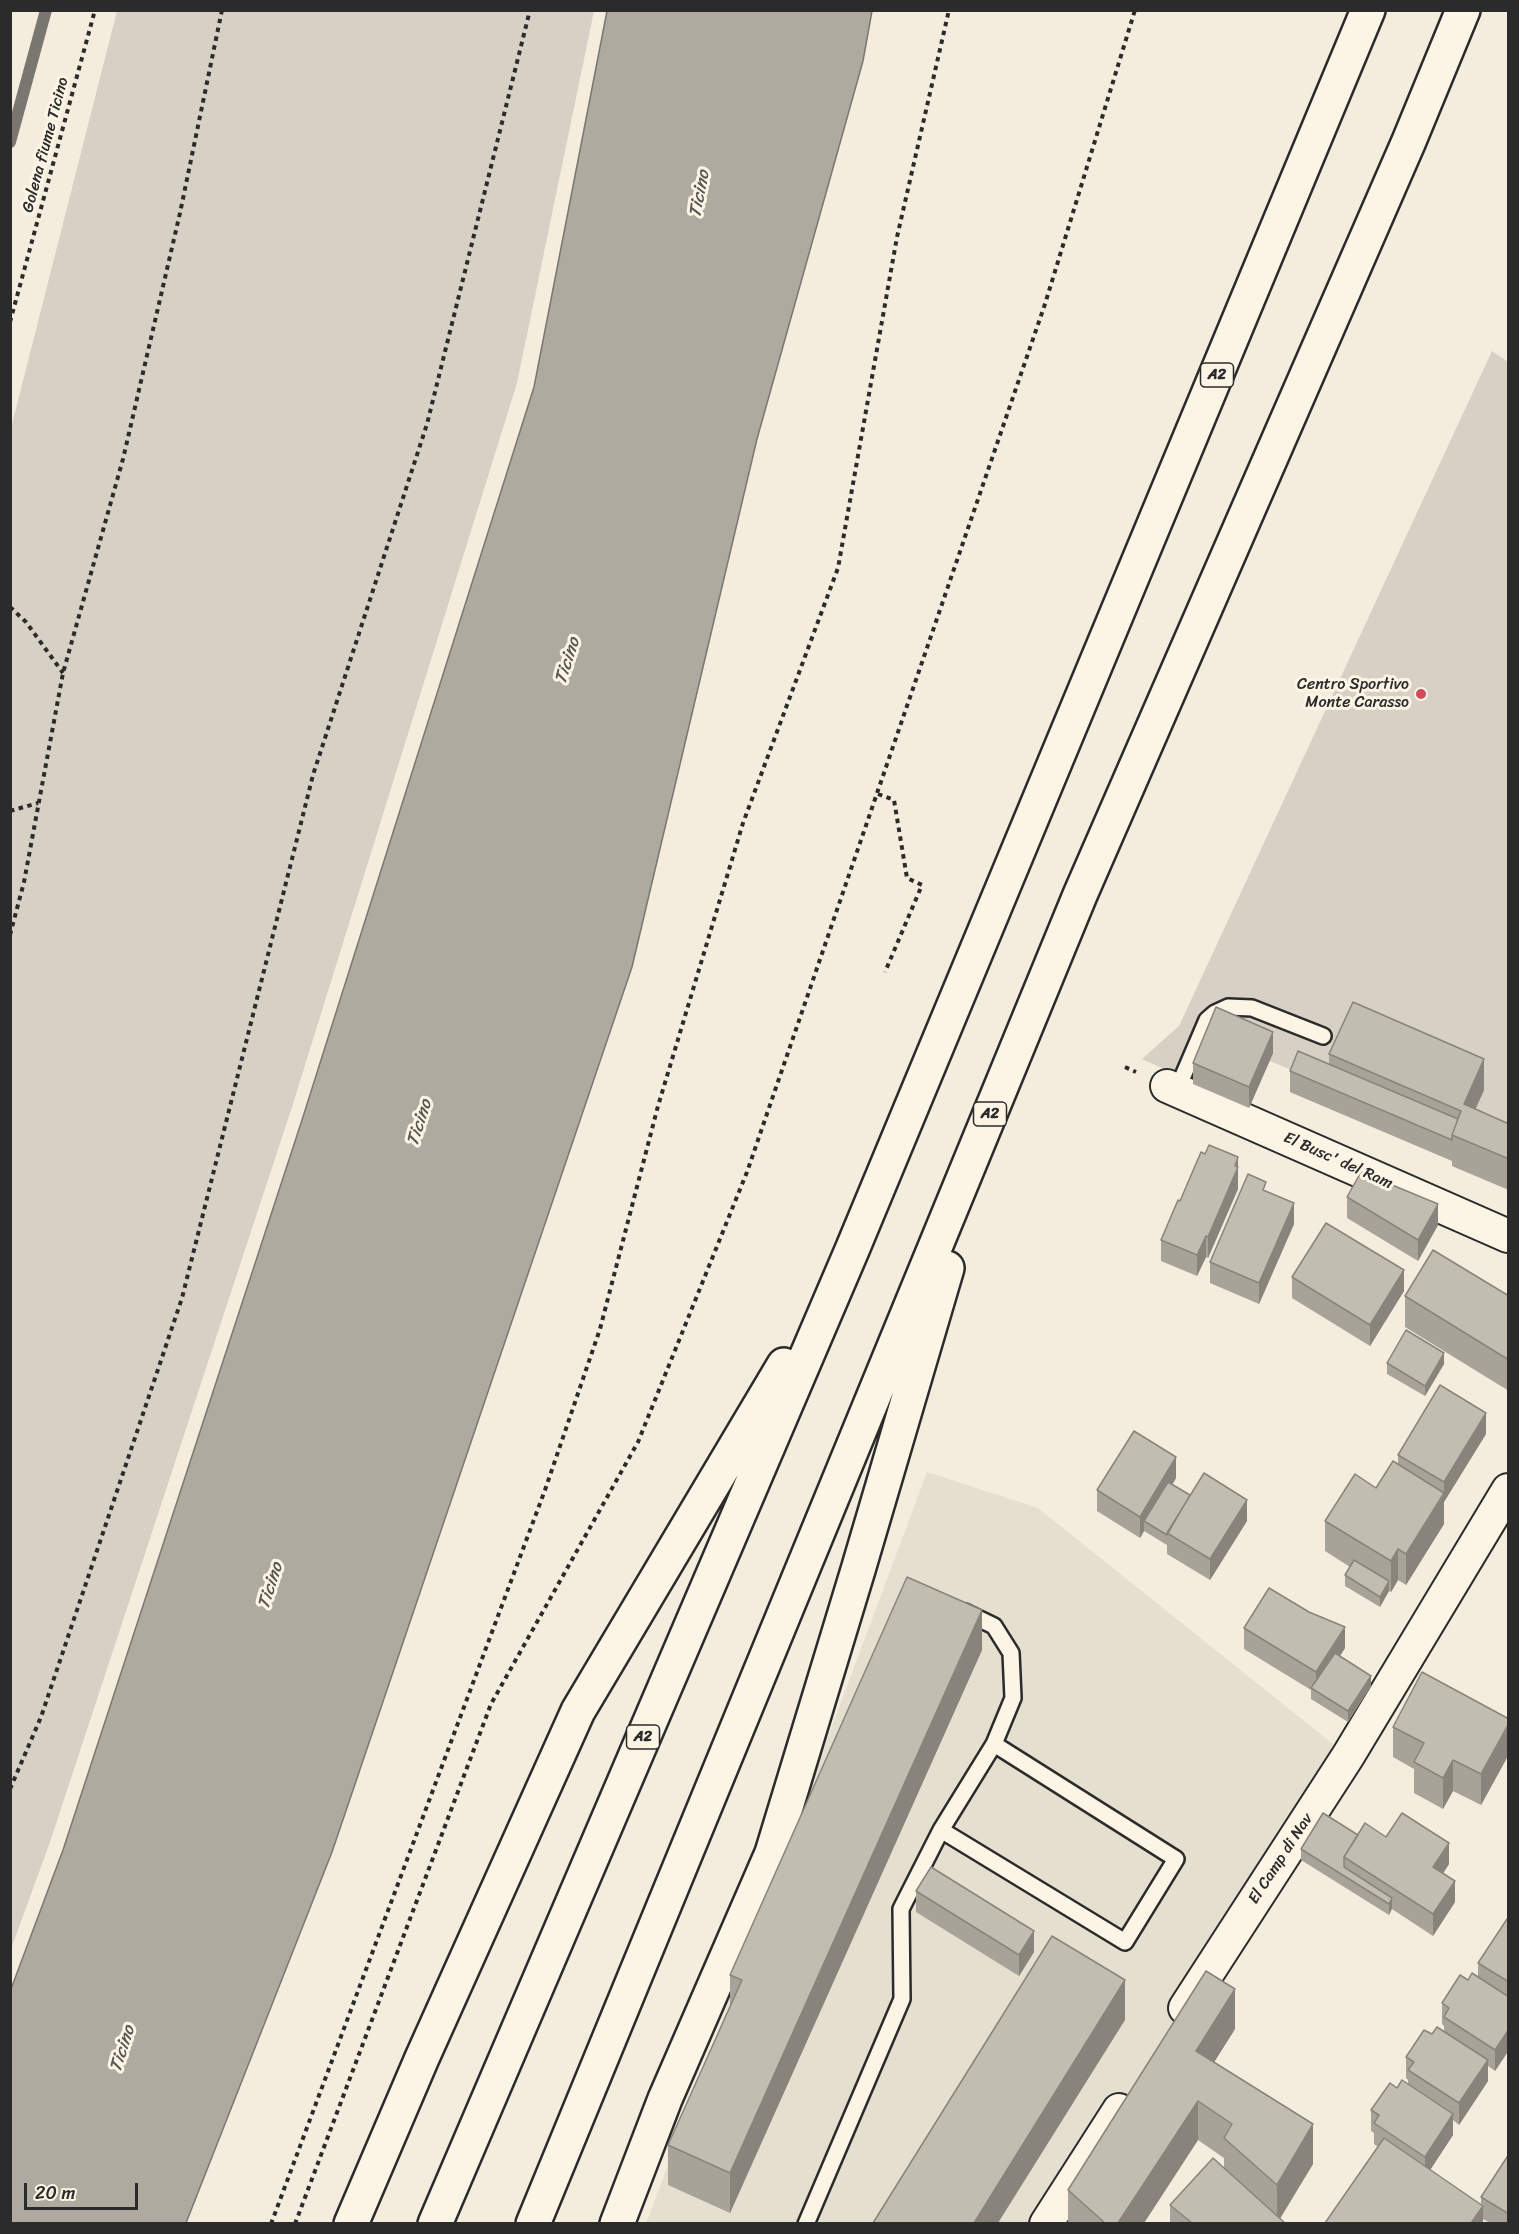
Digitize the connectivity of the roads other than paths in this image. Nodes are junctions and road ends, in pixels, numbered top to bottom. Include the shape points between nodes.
1 (1368, 10) edge
2 (1463, 10) edge
3 (1323, 1036) dead end
4 (1172, 1088) joint
5 (995, 1101) junction
6 (1509, 1236) edge
7 (852, 1250) junction
8 (1509, 1490) edge
9 (952, 1605) edge
10 (994, 1744) junction
11 (941, 1830) junction
12 (1168, 2034) edge
13 (1136, 2084) edge
14 (351, 2223) edge
15 (435, 2223) edge
16 (533, 2223) edge
17 (617, 2223) edge
18 (806, 2223) edge
19 (1046, 2223) edge

1 - 7 highway, A2
2 - 5 highway, A2 via 1080,895
3 - 4 lane via 1252,1008 1228,1007 1207,1020
4 - 6 street, El Busc' del Ram
5 - 16 highway, A2
5 - 17 highway via 772,1853 665,2099
7 - 14 highway via 578,1711
7 - 15 highway, A2
8 - 12 street, El Camp di Nav via 1348,1756
9 - 10 lane via 993,1626 1011,1653 1013,1698
10 - 11 lane
10 - 11 lane via 1176,1858 1125,1942
11 - 18 lane via 901,1910 902,1999
13 - 19 street

